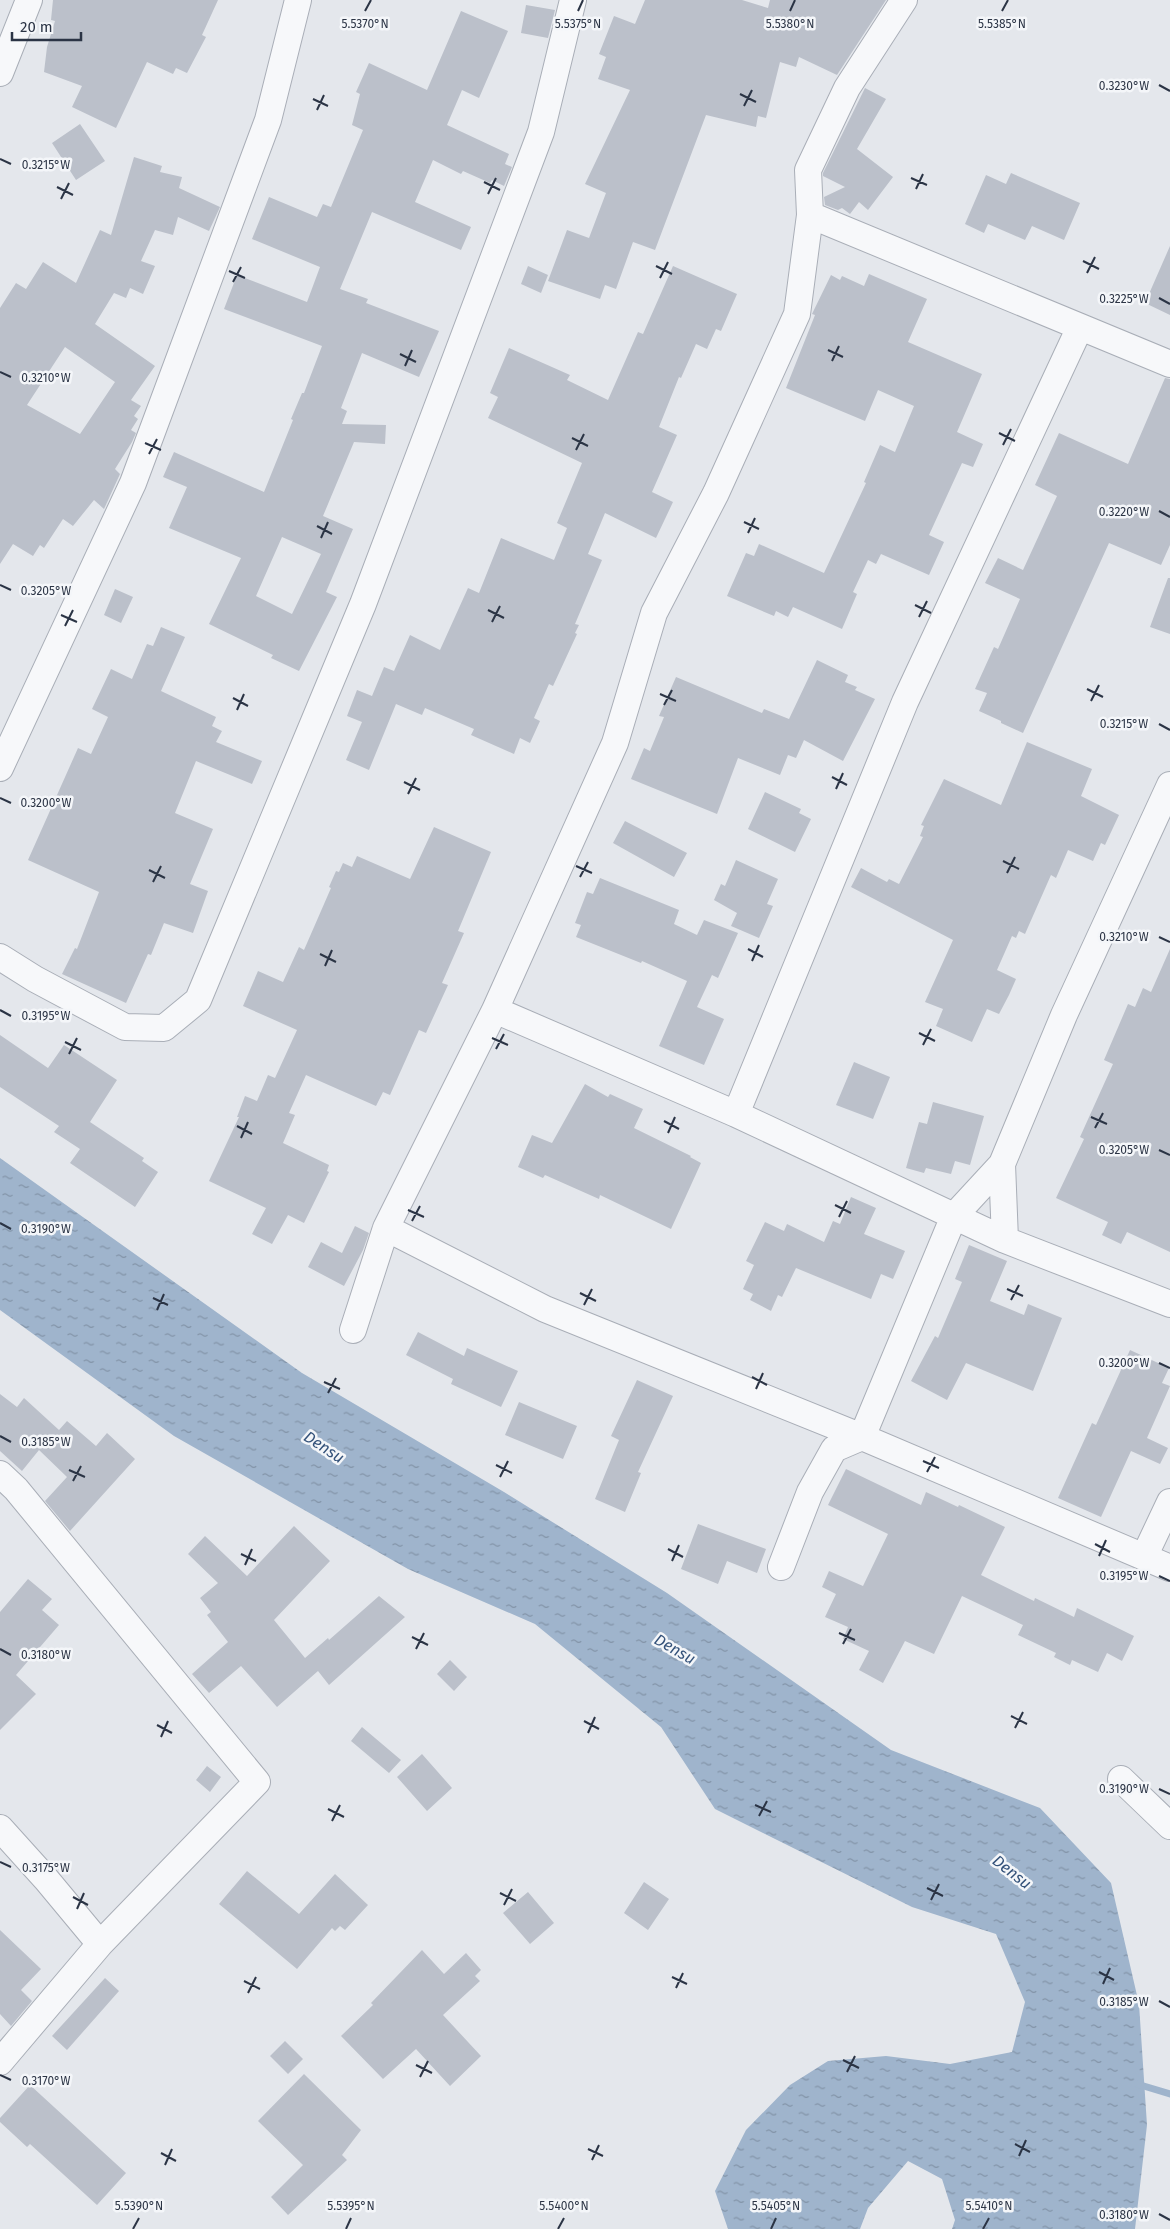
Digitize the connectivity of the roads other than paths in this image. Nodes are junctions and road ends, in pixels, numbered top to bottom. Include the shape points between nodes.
1 (28, 0) edge
2 (298, 0) edge
3 (572, 0) edge
4 (904, 0) edge
5 (0, 73) edge
6 (810, 215) junction
7 (1080, 327) junction
8 (1170, 364) edge
9 (9, 724) edge
10 (0, 768) edge
11 (1170, 785) edge
12 (0, 957) edge
13 (495, 1010) junction
14 (736, 1114) junction
15 (1002, 1164) junction
16 (954, 1216) junction
17 (386, 1228) junction
18 (1005, 1240) junction
19 (1170, 1304) edge
20 (353, 1330) dead end
21 (862, 1437) junction
22 (0, 1474) edge
23 (1170, 1502) edge
24 (1144, 1557) junction
25 (781, 1567) dead end
26 (1170, 1568) edge
27 (1121, 1779) dead end
28 (1170, 1826) edge
29 (0, 1828) edge
30 (100, 1944) junction
31 (0, 2062) edge

1 - 5 street
2 - 9 street via 268,120 133,483
3 - 12 street via 541,132 363,604 198,1000 164,1028 125,1027
4 - 6 street via 847,88 808,170
6 - 7 street
6 - 13 street via 796,314 716,493 654,613 615,742
7 - 8 street
7 - 14 street via 905,702
9 - 10 street
11 - 15 street via 1064,1015
13 - 14 street
13 - 17 street
14 - 16 street
15 - 16 street
15 - 18 street
16 - 18 street
16 - 21 street
17 - 20 street
17 - 21 street via 546,1309
18 - 19 street
21 - 24 street
21 - 25 street via 834,1449 810,1492
22 - 30 street via 16,1489 257,1782
23 - 24 street
24 - 26 street
27 - 28 street
29 - 30 street
30 - 31 street

